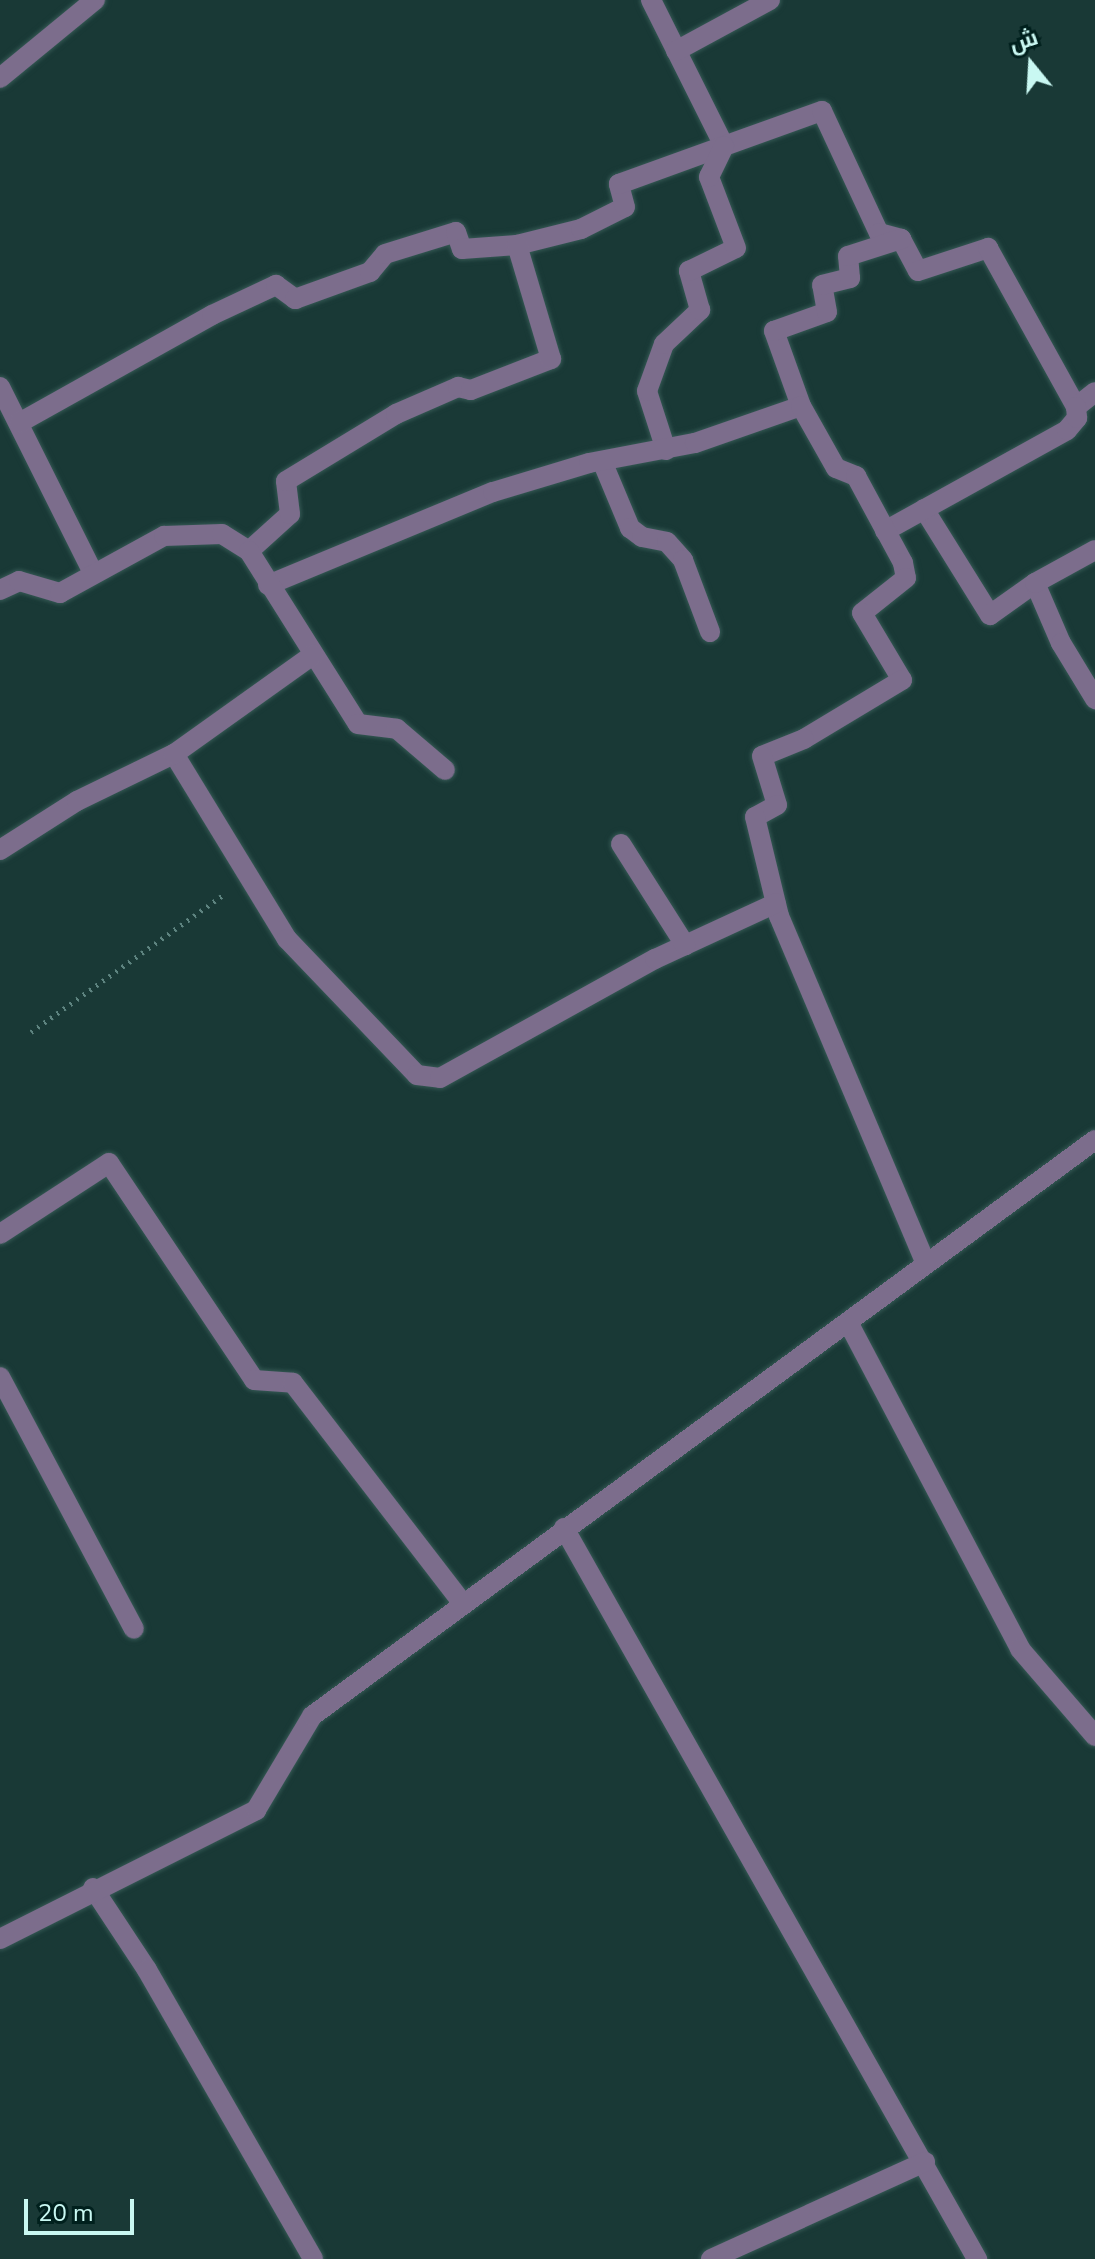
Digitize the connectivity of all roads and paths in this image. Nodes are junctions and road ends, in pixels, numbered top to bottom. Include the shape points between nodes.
1 (95, 0) edge
2 (651, 0) edge
3 (770, 0) edge
4 (676, 51) junction
5 (0, 78) edge
6 (724, 146) junction
7 (901, 239) junction
8 (517, 245) junction
9 (0, 387) edge
10 (1095, 392) edge
11 (801, 406) junction
12 (1076, 407) junction
13 (19, 423) junction
14 (666, 450) junction
15 (602, 461) junction
16 (924, 509) junction
17 (885, 531) junction
18 (1095, 550) edge
19 (249, 551) junction
20 (93, 573) junction
21 (1035, 583) junction
22 (268, 585) junction
23 (0, 590) edge
24 (710, 632) dead end
25 (313, 655) junction
26 (1095, 699) edge
27 (174, 754) junction
28 (445, 770) dead end
29 (621, 844) dead end
30 (0, 850) edge
31 (246, 878) junction
32 (776, 903) junction
33 (685, 945) junction
34 (31, 1032) dead end
35 (1095, 1140) edge
36 (0, 1234) edge
37 (925, 1261) junction
38 (849, 1324) junction
39 (0, 1377) edge
40 (564, 1528) junction
41 (463, 1604) junction
42 (134, 1629) dead end
43 (1095, 1736) edge
44 (93, 1888) junction
45 (0, 1939) edge
46 (925, 2162) junction
47 (313, 2259) edge
48 (711, 2259) edge
49 (977, 2259) edge

1 - 5 street
2 - 4 street
3 - 4 street
4 - 6 street
6 - 7 street via 822,111 879,233
6 - 8 street via 619,184 625,207 581,229
6 - 14 street via 709,177 736,248 689,271 700,310 664,344 647,391
7 - 11 street via 848,256 850,278 822,285 827,312 774,331
7 - 12 street via 918,271 988,248
8 - 13 street via 462,249 456,232 385,254 370,272 295,299 276,285
8 - 19 street via 551,359 471,390 458,387 396,414 286,481 290,514
9 - 13 street
10 - 12 street
11 - 14 street
11 - 17 street via 836,468 856,476
12 - 16 street via 1077,418 1067,430
13 - 20 street
14 - 15 street
15 - 22 street via 493,492
15 - 24 street via 630,528 642,537 667,542 683,560
16 - 17 street
16 - 21 street via 990,615
17 - 32 street via 906,578 862,613 902,680 804,739 762,756 777,805 755,817
18 - 21 street
19 - 20 street via 222,534 164,536
19 - 22 street
20 - 23 street via 60,593 19,581
21 - 26 street via 1061,643
22 - 25 street
25 - 27 street
25 - 28 street via 358,724 397,729
27 - 30 street via 77,801
27 - 31 street
29 - 33 street
31 - 33 street via 287,939 417,1075 440,1078
31 - 34 path
32 - 33 street
32 - 37 street
35 - 37 street
36 - 41 street via 109,1163 254,1380 293,1383
37 - 38 street
38 - 40 street
38 - 43 street via 1020,1649
39 - 42 street
40 - 41 street
40 - 46 street
41 - 44 street via 312,1716 256,1810
44 - 45 street
44 - 47 street via 147,1970
46 - 48 street
46 - 49 street

